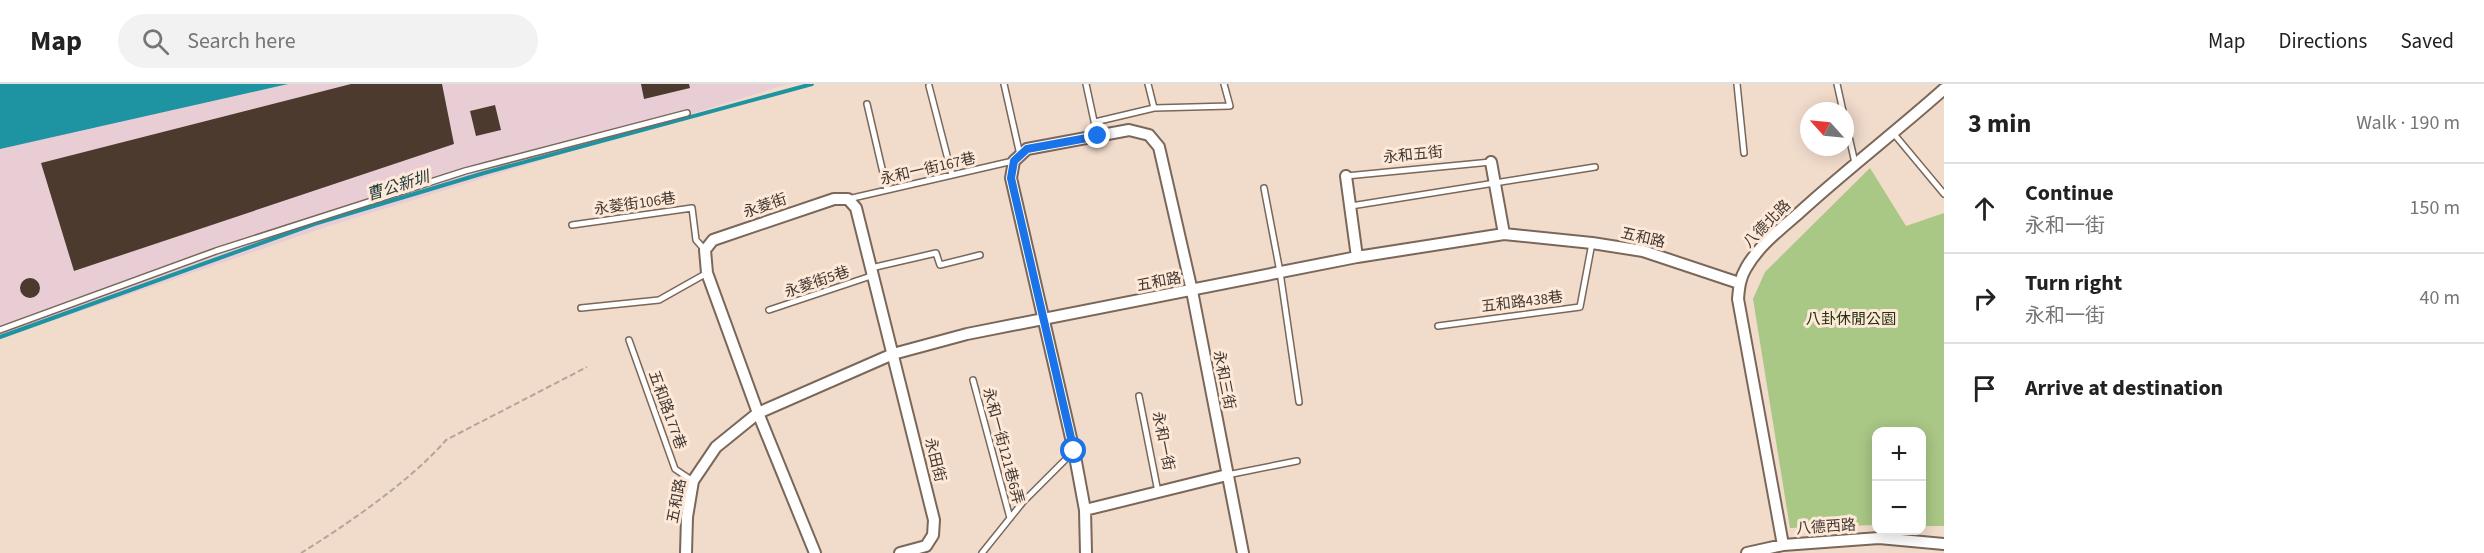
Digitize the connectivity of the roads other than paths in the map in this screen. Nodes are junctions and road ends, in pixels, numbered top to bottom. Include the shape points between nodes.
1 (1004, 84) edge
2 (1086, 84) edge
3 (1148, 84) edge
4 (1224, 84) edge
5 (1737, 84) edge
6 (1838, 84) edge
7 (929, 86) dead end
8 (1944, 89) edge
9 (1841, 102) edge
10 (867, 104) dead end
11 (1154, 108) junction
12 (687, 113) dead end
13 (1095, 122) junction
14 (1894, 134) junction
15 (1098, 136) junction
16 (1744, 153) dead end
17 (1853, 156) edge
18 (1017, 158) junction
19 (1491, 162) joint
20 (1855, 163) junction
21 (1595, 167) dead end
22 (952, 175) junction
23 (1346, 176) joint
24 (1495, 183) junction
25 (1264, 188) dead end
26 (887, 190) junction
27 (1944, 194) edge
28 (848, 199) junction
29 (1352, 206) junction
30 (572, 225) dead end
31 (1504, 234) junction
32 (1592, 243) junction
33 (705, 250) junction
34 (980, 255) dead end
35 (1357, 257) junction
36 (871, 272) junction
37 (1280, 272) junction
38 (707, 273) junction
39 (1739, 283) junction
40 (1192, 291) junction
41 (581, 308) dead end
42 (770, 310) dead end
43 (1044, 319) junction
44 (1438, 326) dead end
45 (0, 330) edge
46 (629, 340) dead end
47 (893, 354) junction
48 (973, 380) dead end
49 (1139, 396) dead end
50 (1299, 402) dead end
51 (758, 412) junction
52 (1074, 451) junction
53 (1297, 461) dead end
54 (1227, 475) junction
55 (693, 481) junction
56 (1158, 492) junction
57 (1085, 510) junction
58 (1010, 518) junction
59 (1944, 544) edge
60 (1784, 549) edge
61 (686, 553) edge
62 (815, 553) edge
63 (900, 553) edge
64 (982, 553) edge
65 (1086, 553) edge
66 (1244, 553) edge
67 (1747, 553) edge

1 - 18 lane
2 - 13 lane
3 - 11 lane
4 - 11 lane via 1230,106
5 - 16 lane
6 - 9 lane
7 - 22 lane
8 - 14 street, 八德北路
10 - 26 lane
11 - 13 lane
12 - 45 lane via 442,179 216,251
13 - 15 lane
14 - 20 street, 八德北路
14 - 27 lane
15 - 18 street via 1027,149
15 - 40 street via 1129,130 1149,135 1159,147
17 - 20 lane
18 - 22 lane, 永和一街167巷
18 - 43 street via 1011,178
19 - 23 lane, 永和五街
19 - 24 street, 永和五街
20 - 39 street, 八德北路 via 1764,244
21 - 24 lane
22 - 26 lane, 永和一街167巷
23 - 29 street, 永和五街
24 - 29 lane
24 - 31 street, 永和五街
25 - 37 lane
26 - 28 lane, 永和一街167巷
28 - 33 street, 永菱街 via 834,199 713,240
28 - 36 street via 856,208
29 - 35 street, 永和五街
30 - 33 lane, 永菱街106巷 via 692,208 696,240
31 - 32 street, 五和路
31 - 35 street, 五和路
32 - 39 street, 五和路 via 1643,251
32 - 44 lane, 五和路438巷 via 1580,307
33 - 38 street
34 - 36 lane, 永菱街5巷 via 940,265 936,253
35 - 37 street, 五和路
36 - 42 lane, 永菱街5巷
36 - 47 street
37 - 40 street, 五和路
37 - 50 lane
38 - 41 lane via 659,300
38 - 51 street
39 - 60 street via 1738,298
40 - 43 street, 五和路
40 - 54 street, 永和三街
43 - 47 street, 五和路
43 - 52 street
46 - 55 lane, 五和路177巷 via 675,469
47 - 51 street, 五和路
47 - 63 street, 永田街 via 934,520 933,535 926,546
48 - 58 lane, 永和一街121巷6弄
49 - 56 lane, 永和一街
51 - 55 street, 五和路 via 716,447
51 - 62 street
52 - 57 street
52 - 58 lane
53 - 54 lane
54 - 56 street, 永和一街
54 - 66 street, 永和三街
55 - 61 street, 五和路
56 - 57 street, 永和一街
57 - 65 street
58 - 64 lane
59 - 60 street, 八德西路 via 1880,538
60 - 67 street, 八德西路

